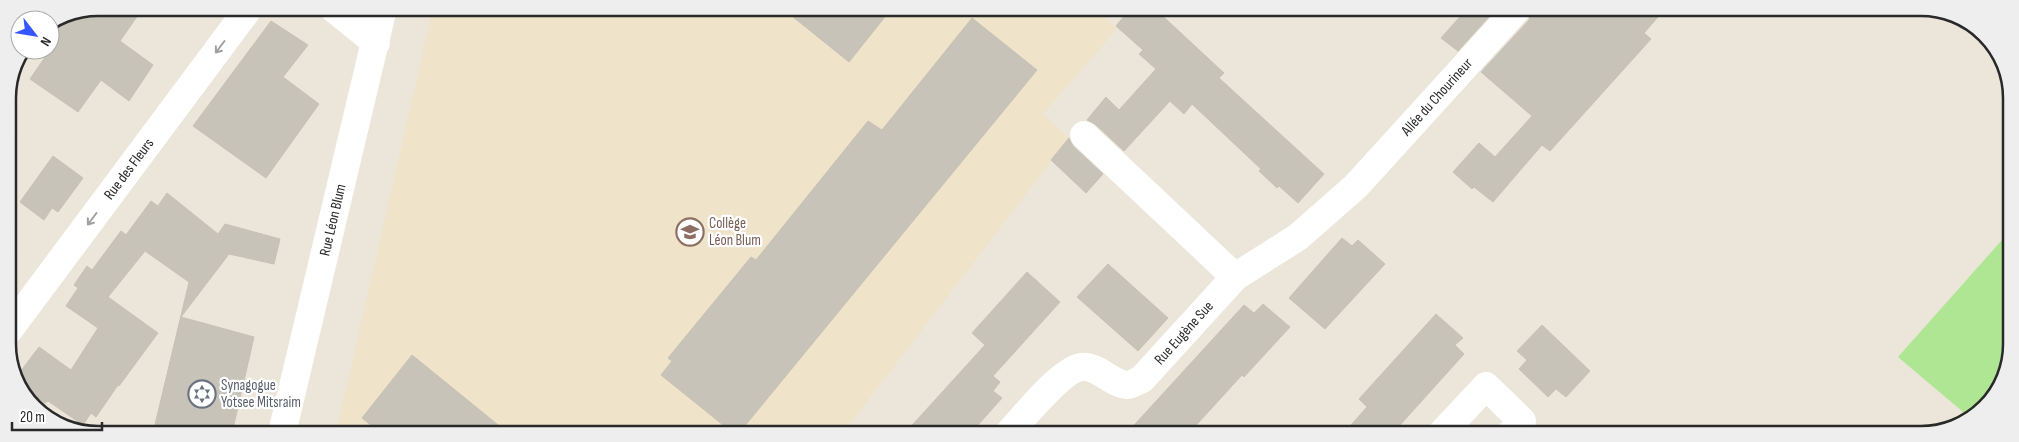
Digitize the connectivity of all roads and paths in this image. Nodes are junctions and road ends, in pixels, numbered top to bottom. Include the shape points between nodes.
1 (243, 16) edge
2 (343, 16) edge
3 (381, 16) edge
4 (1511, 16) edge
5 (376, 43) junction
6 (1084, 135) dead end
7 (1356, 186) joint
8 (1235, 277) junction
9 (16, 321) edge
10 (284, 426) edge
11 (1015, 426) edge
12 (1448, 426) edge
13 (1517, 426) edge

1 -> 9 street, Rue des Fleurs
2 - 5 street
3 - 5 street, Rue Léon Blum
4 - 7 street, Allée du Chourineur
5 - 10 street, Rue Léon Blum
6 - 8 street
7 - 8 street, Rue Eugène Sue via 1298,237
8 - 11 street, Rue Eugène Sue via 1142,379 1128,385 1082,367 1063,375
12 - 13 street via 1486,386 1522,421

